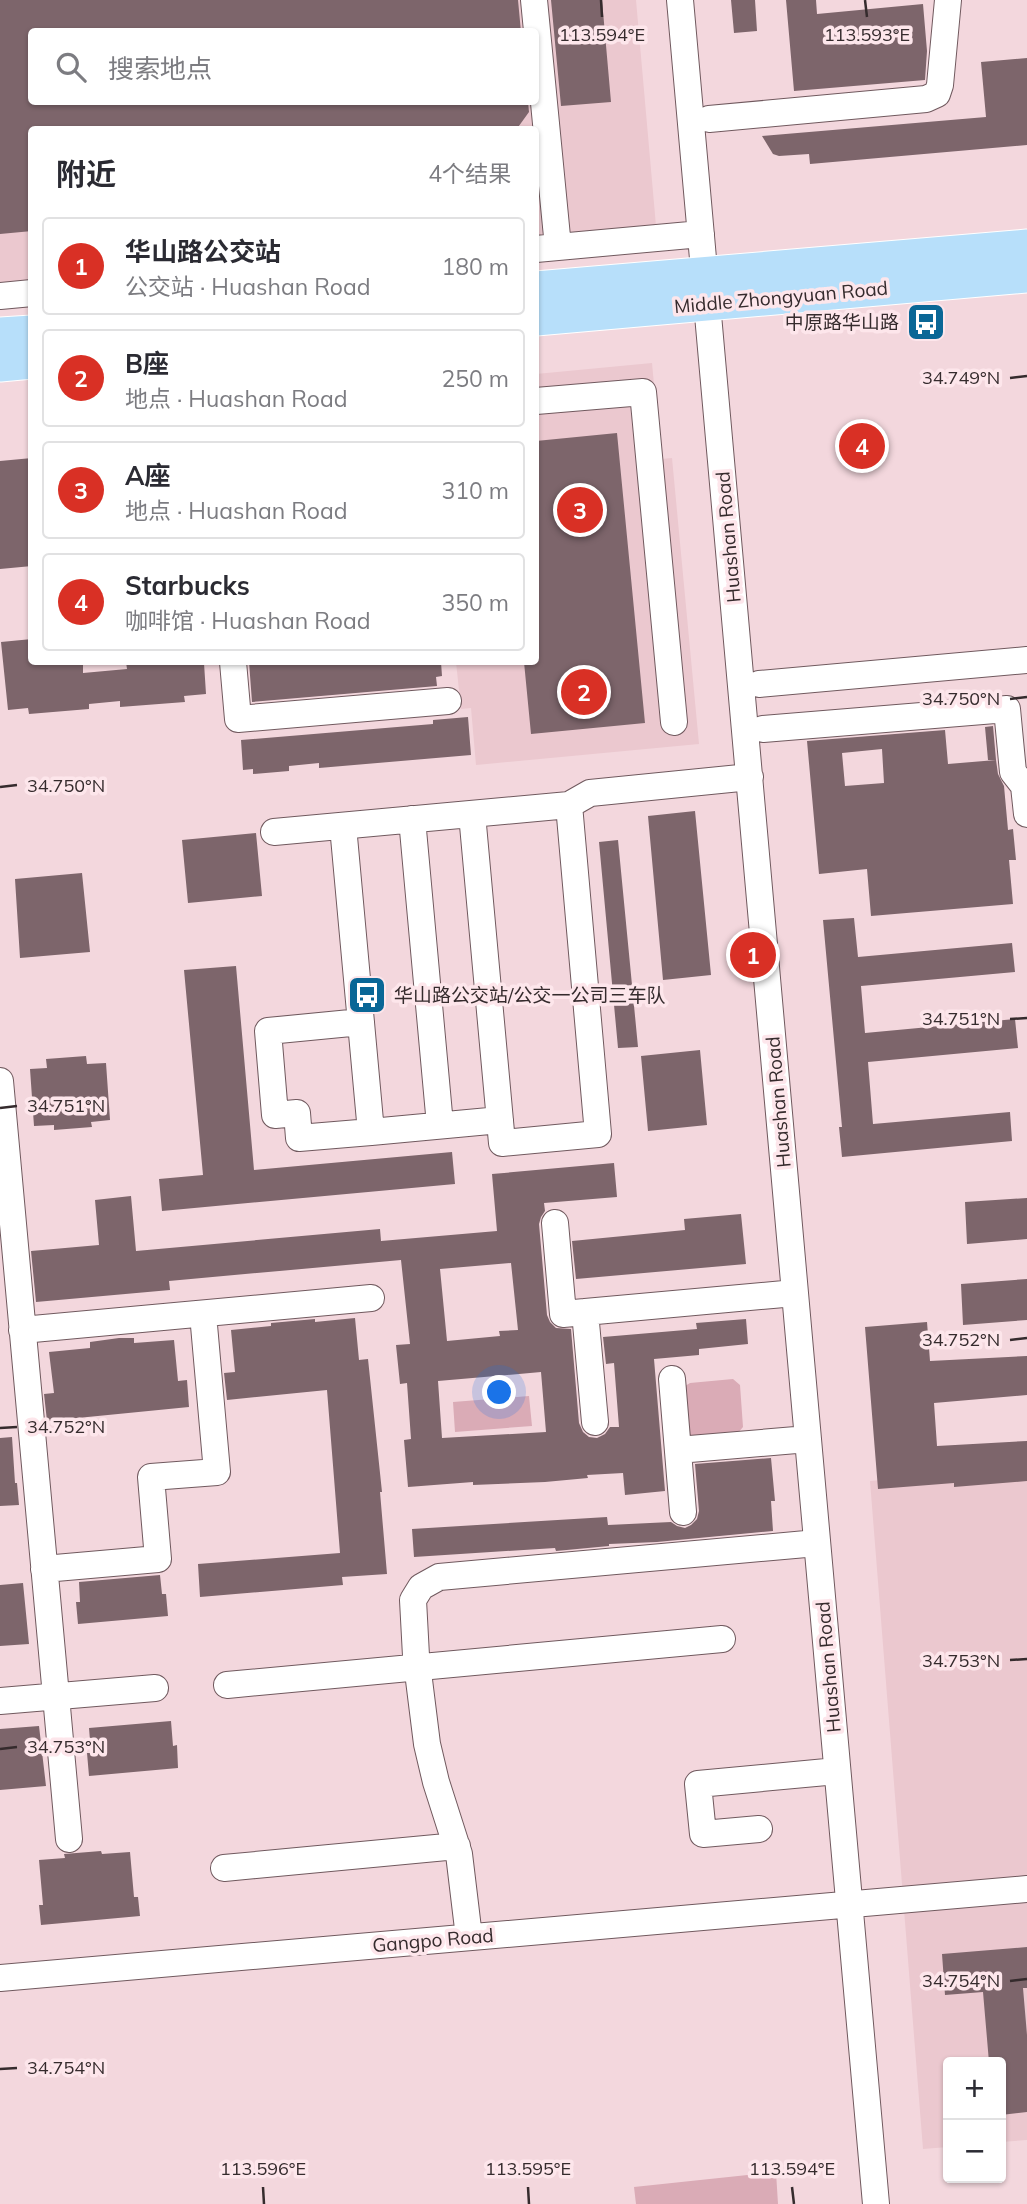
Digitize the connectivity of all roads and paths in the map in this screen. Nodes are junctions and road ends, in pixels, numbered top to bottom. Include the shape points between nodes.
1 (534, 0) edge
2 (680, 0) edge
3 (699, 0) edge
4 (948, 0) edge
5 (535, 28) edge
6 (539, 95) edge
7 (709, 119) junction
8 (701, 234) junction
9 (1027, 246) edge
10 (547, 248) edge
11 (1027, 276) edge
12 (539, 288) edge
13 (715, 288) junction
14 (28, 293) edge
15 (0, 296) edge
16 (539, 318) edge
17 (28, 332) edge
18 (0, 334) edge
19 (28, 362) edge
20 (0, 365) edge
21 (539, 401) edge
22 (1027, 660) edge
23 (233, 665) edge
24 (759, 684) junction
25 (448, 701) dead end
26 (674, 722) dead end
27 (763, 729) junction
28 (750, 777) junction
29 (569, 805) junction
30 (472, 814) junction
31 (1027, 814) edge
32 (412, 819) junction
33 (343, 825) junction
34 (274, 832) dead end
35 (361, 1022) junction
36 (0, 1081) edge
37 (500, 1120) junction
38 (440, 1125) junction
39 (371, 1132) junction
40 (555, 1223) dead end
41 (795, 1293) junction
42 (371, 1298) dead end
43 (585, 1312) junction
44 (203, 1314) junction
45 (22, 1330) junction
46 (672, 1379) dead end
47 (595, 1422) dead end
48 (808, 1439) junction
49 (678, 1450) junction
50 (683, 1512) dead end
51 (817, 1543) junction
52 (44, 1569) junction
53 (722, 1639) dead end
54 (417, 1667) junction
55 (227, 1685) dead end
56 (155, 1688) dead end
57 (55, 1697) junction
58 (0, 1701) edge
59 (837, 1771) junction
60 (759, 1829) dead end
61 (69, 1839) dead end
62 (457, 1846) junction
63 (225, 1868) dead end
64 (1027, 1889) edge
65 (858, 1904) junction
66 (469, 1937) junction
67 (0, 1978) edge
68 (876, 2204) edge
69 (893, 2204) edge

1 - 5 street
2 - 8 street, Huashan Road
3 - 7 street, Huashan Road
4 - 7 street via 937,94 926,99
6 - 10 street
7 - 13 street, Huashan Road
8 - 10 street
8 - 13 street, Huashan Road
9 - 13 main road, Middle Zhongyuan Road
11 - 13 main road, Middle Zhongyuan Road
12 - 13 main road, Middle Zhongyuan Road
13 - 16 main road, Middle Zhongyuan Road
13 - 24 street, Huashan Road
13 - 28 street, Huashan Road
14 - 15 street
17 - 18 main road
19 - 20 main road
21 - 26 street via 643,391
22 - 24 street
23 - 25 street via 238,719
24 - 27 street, Huashan Road
27 - 31 street via 1007,709 1013,772 1024,786
27 - 65 street, Huashan Road
28 - 29 street via 590,793
28 - 41 street, Huashan Road
29 - 30 street
29 - 37 street via 598,1134 502,1143
30 - 32 street
30 - 37 street
32 - 33 street
32 - 38 street
33 - 34 street
33 - 35 street
35 - 39 street
35 - 39 street via 268,1031 275,1115 297,1113 299,1138
36 - 45 street
37 - 38 street
38 - 39 street
40 - 43 street via 563,1314
41 - 43 street
41 - 48 street, Huashan Road
42 - 44 street
43 - 47 street
44 - 45 street
44 - 52 street via 217,1472 151,1478 158,1559
45 - 52 street
46 - 49 street
48 - 49 street
48 - 51 street, Huashan Road
49 - 50 street
51 - 54 street via 439,1577 421,1587 413,1600
51 - 59 street, Huashan Road
52 - 57 street
53 - 54 street
54 - 55 street
54 - 62 street via 436,1782
56 - 57 street
57 - 58 street
57 - 61 street
59 - 60 street via 698,1784 703,1834
59 - 65 street, Huashan Road
62 - 63 street
62 - 66 street
64 - 65 street, Gangpo Road
65 - 66 street, Gangpo Road
65 - 68 street, Huashan Road
65 - 69 street, Huashan Road
66 - 67 street, Gangpo Road

